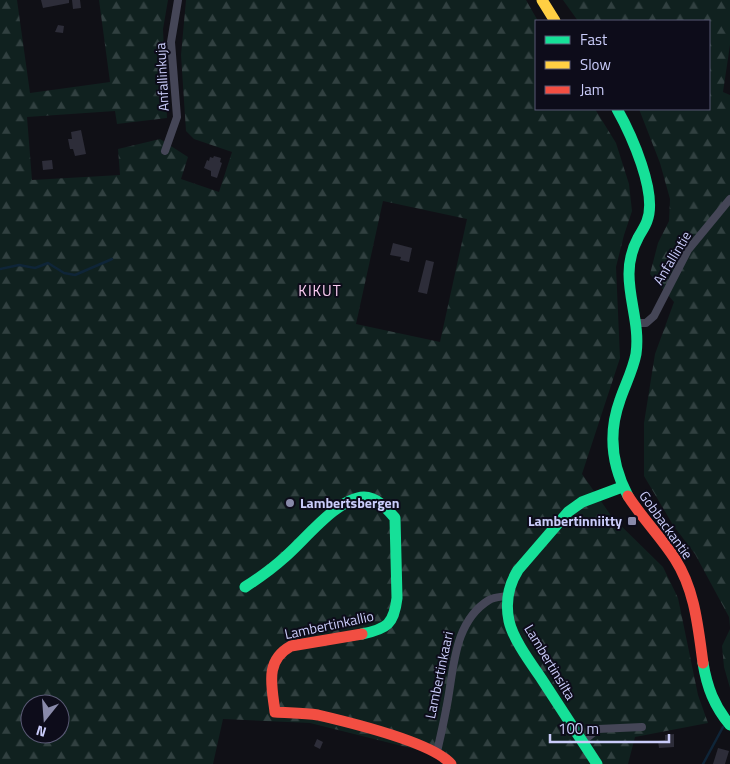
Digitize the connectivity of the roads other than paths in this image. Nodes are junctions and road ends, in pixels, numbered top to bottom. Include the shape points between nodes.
1 (178, 0) edge
2 (542, 0) edge
3 (554, 20) edge
4 (618, 110) edge
5 (165, 151) dead end
6 (730, 199) edge
7 (635, 324) junction
8 (622, 487) junction
9 (245, 587) dead end
10 (507, 596) junction
11 (730, 725) edge
12 (642, 727) dead end
13 (582, 742) junction
14 (437, 752) junction
15 (452, 764) edge
16 (597, 764) edge

1 - 5 street, Anfallinkuja via 172,42 176,118
2 - 3 street
4 - 7 street, Gobbackantie via 636,146 650,201 648,220 630,261
6 - 7 street, Anfallintie via 688,250 654,316 646,323
7 - 8 street, Gobbackantie via 634,364 614,427 614,454
8 - 10 street via 582,502 568,512 518,570
8 - 11 street, Gobbackantie via 636,511 671,553 686,580 694,603 707,686 714,703
9 - 14 street, Lambertinkallio via 291,552 336,509 354,499 366,497 388,510 395,518 398,592 394,616 378,631 283,649 272,668 275,712 335,719
10 - 13 street, Lambertinsilta via 509,621 520,645
10 - 14 street, Lambertinkaari via 489,600 462,630
12 - 13 street via 598,729
13 - 16 street, Lambertinsilta
14 - 15 street

